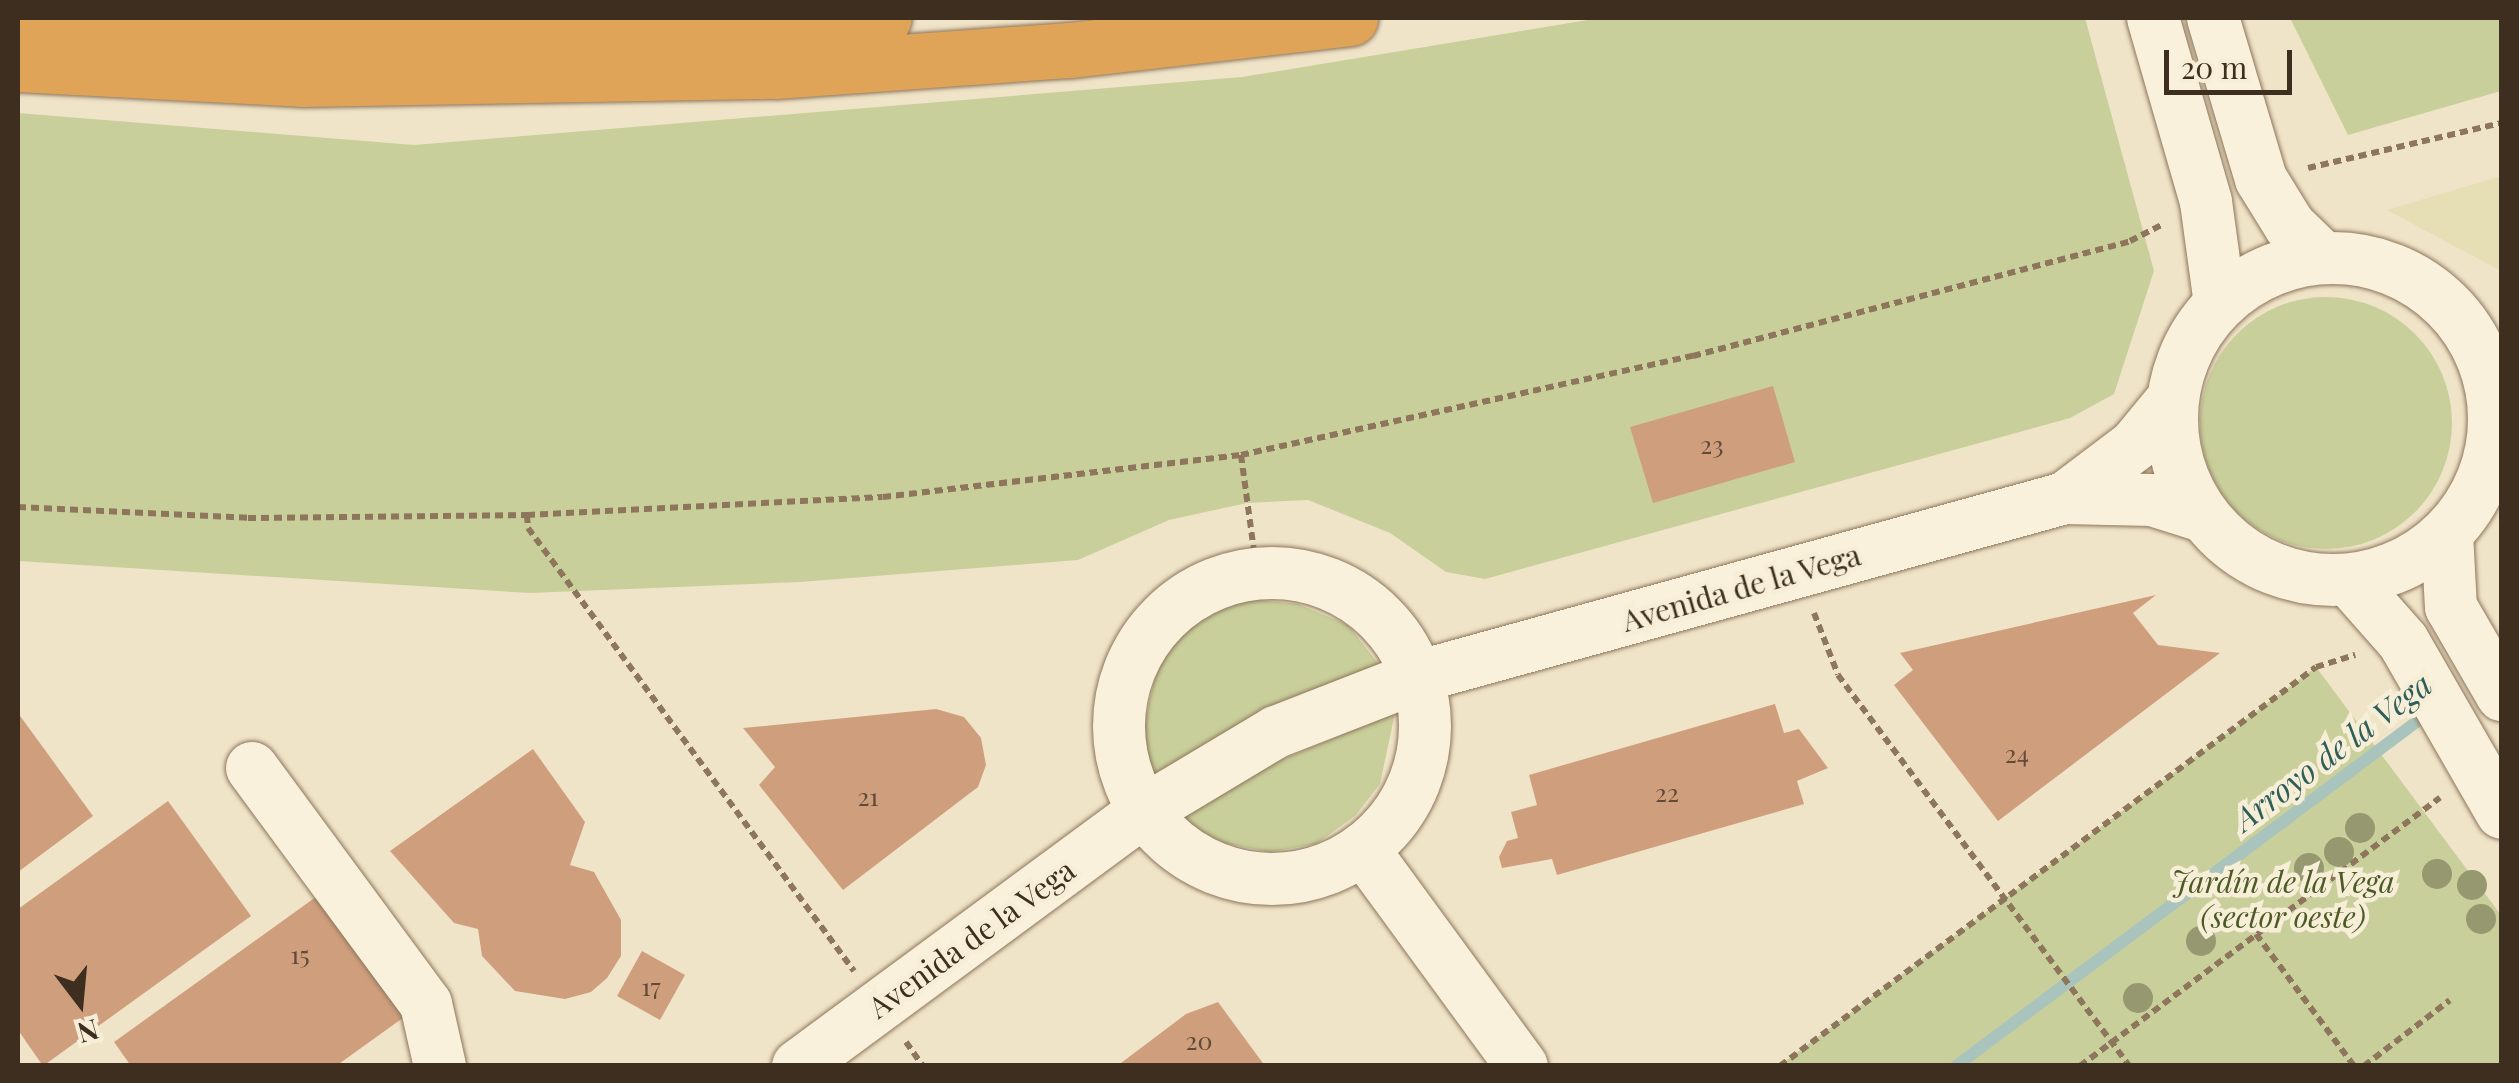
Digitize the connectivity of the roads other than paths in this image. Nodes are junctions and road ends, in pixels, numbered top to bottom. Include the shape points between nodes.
1 (18, 18) edge
2 (884, 18) edge
3 (1350, 18) edge
4 (2153, 18) edge
5 (2213, 18) edge
6 (18, 64) edge
7 (2323, 258) junction
8 (2220, 304) junction
9 (2481, 321) edge
10 (2172, 400) junction
11 (2498, 426) edge
12 (2065, 498) junction
13 (2203, 516) junction
14 (2446, 534) junction
15 (2350, 580) junction
16 (1417, 677) junction
17 (2502, 695) edge
18 (252, 768) dead end
19 (2488, 793) edge
20 (1144, 811) junction
21 (1364, 849) junction
22 (440, 1066) edge
23 (798, 1066) edge
24 (1522, 1066) edge

1 - 2 highway via 534,34
3 - 6 highway via 1070,50 775,72 302,79
4 - 8 street via 2206,202
5 - 7 street via 2261,180 2290,226
7 - 8 street via 2251,280
7 - 9 street via 2399,272
8 - 10 street via 2180,364
9 - 11 street
10 - 12 street, Avenida de la Vega via 2135,444
10 - 13 street via 2176,462
11 - 14 street via 2480,486
12 - 13 street, Avenida de la Vega via 2152,500
12 - 16 street, Avenida de la Vega
13 - 15 street via 2232,546 2268,568 2308,579
14 - 15 street via 2401,564
14 - 17 street via 2451,607
15 - 19 street via 2403,641
16 - 20 street, Avenida de la Vega via 1276,732
16 - 20 street via 1398,638 1352,596 1299,574 1257,573 1187,600 1133,657 1120,698 1118,736 1127,778
16 - 21 street via 1426,736 1415,781
18 - 22 street via 426,1004
20 - 21 street via 1196,858 1250,877 1293,877
20 - 23 street, Avenida de la Vega
21 - 24 street

